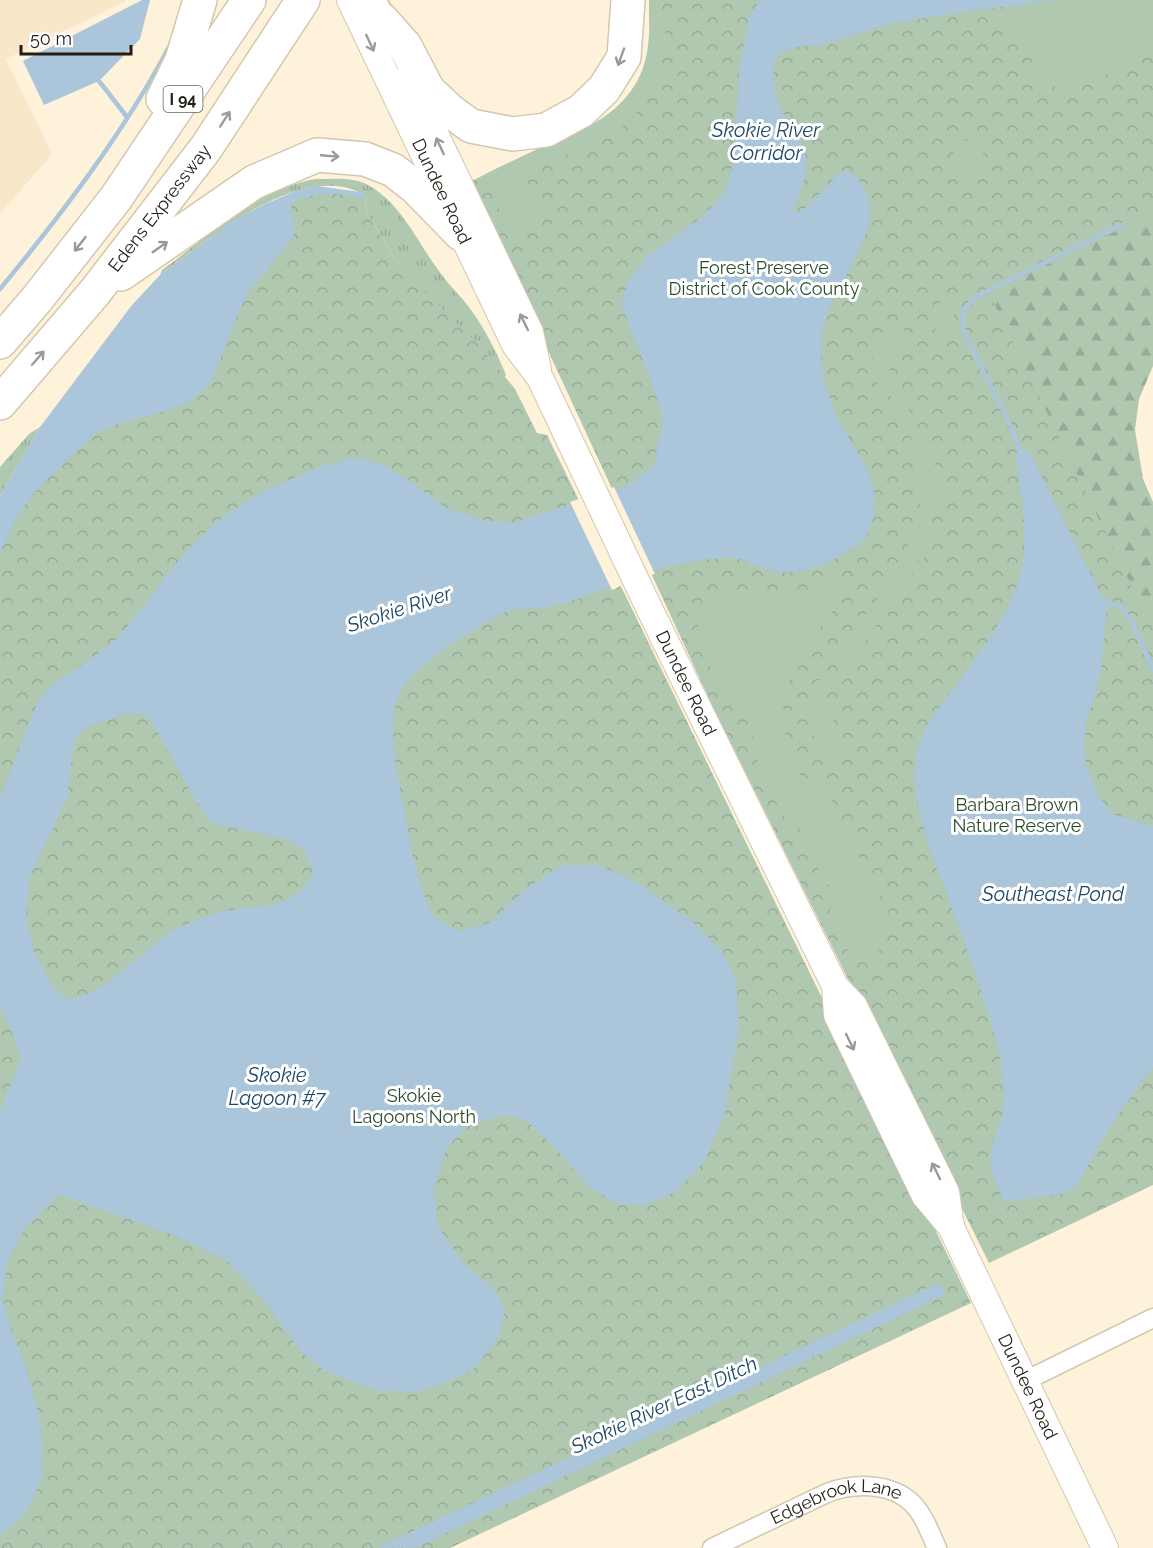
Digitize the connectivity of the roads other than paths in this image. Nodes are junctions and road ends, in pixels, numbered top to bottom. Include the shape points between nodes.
1 (200, 0) edge
2 (249, 0) edge
3 (303, 0) edge
4 (628, 0) edge
5 (365, 9) edge
6 (117, 198) junction
7 (461, 234) junction
8 (95, 292) junction
9 (0, 342) edge
10 (540, 378) junction
11 (0, 403) edge
12 (1153, 1318) edge
13 (1025, 1381) junction
14 (712, 1548) edge
15 (937, 1548) edge
16 (1105, 1548) edge

1 - 6 highway via 182,60
2 - 6 highway, I 94
8 -> 3 highway, Edens Expressway / I 94 via 206,148
4 -> 5 highway via 624,57 604,89 581,111 546,130 513,134 471,126 449,110 428,90 405,46
5 -> 7 main road, Dundee Road
10 -> 5 main road, Dundee Road via 530,332
6 -> 9 highway, I 94
8 -> 7 highway via 254,182 317,155 365,159 393,170
7 - 10 main road, Dundee Road via 514,345
11 -> 8 highway, Edens Expressway / I 94
10 - 13 main road, Dundee Road via 835,986 837,1015 925,1196 951,1227
12 - 13 street
13 - 16 main road, Dundee Road
14 - 15 street, Edgebrook Lane via 827,1493 855,1485 901,1495 924,1521

